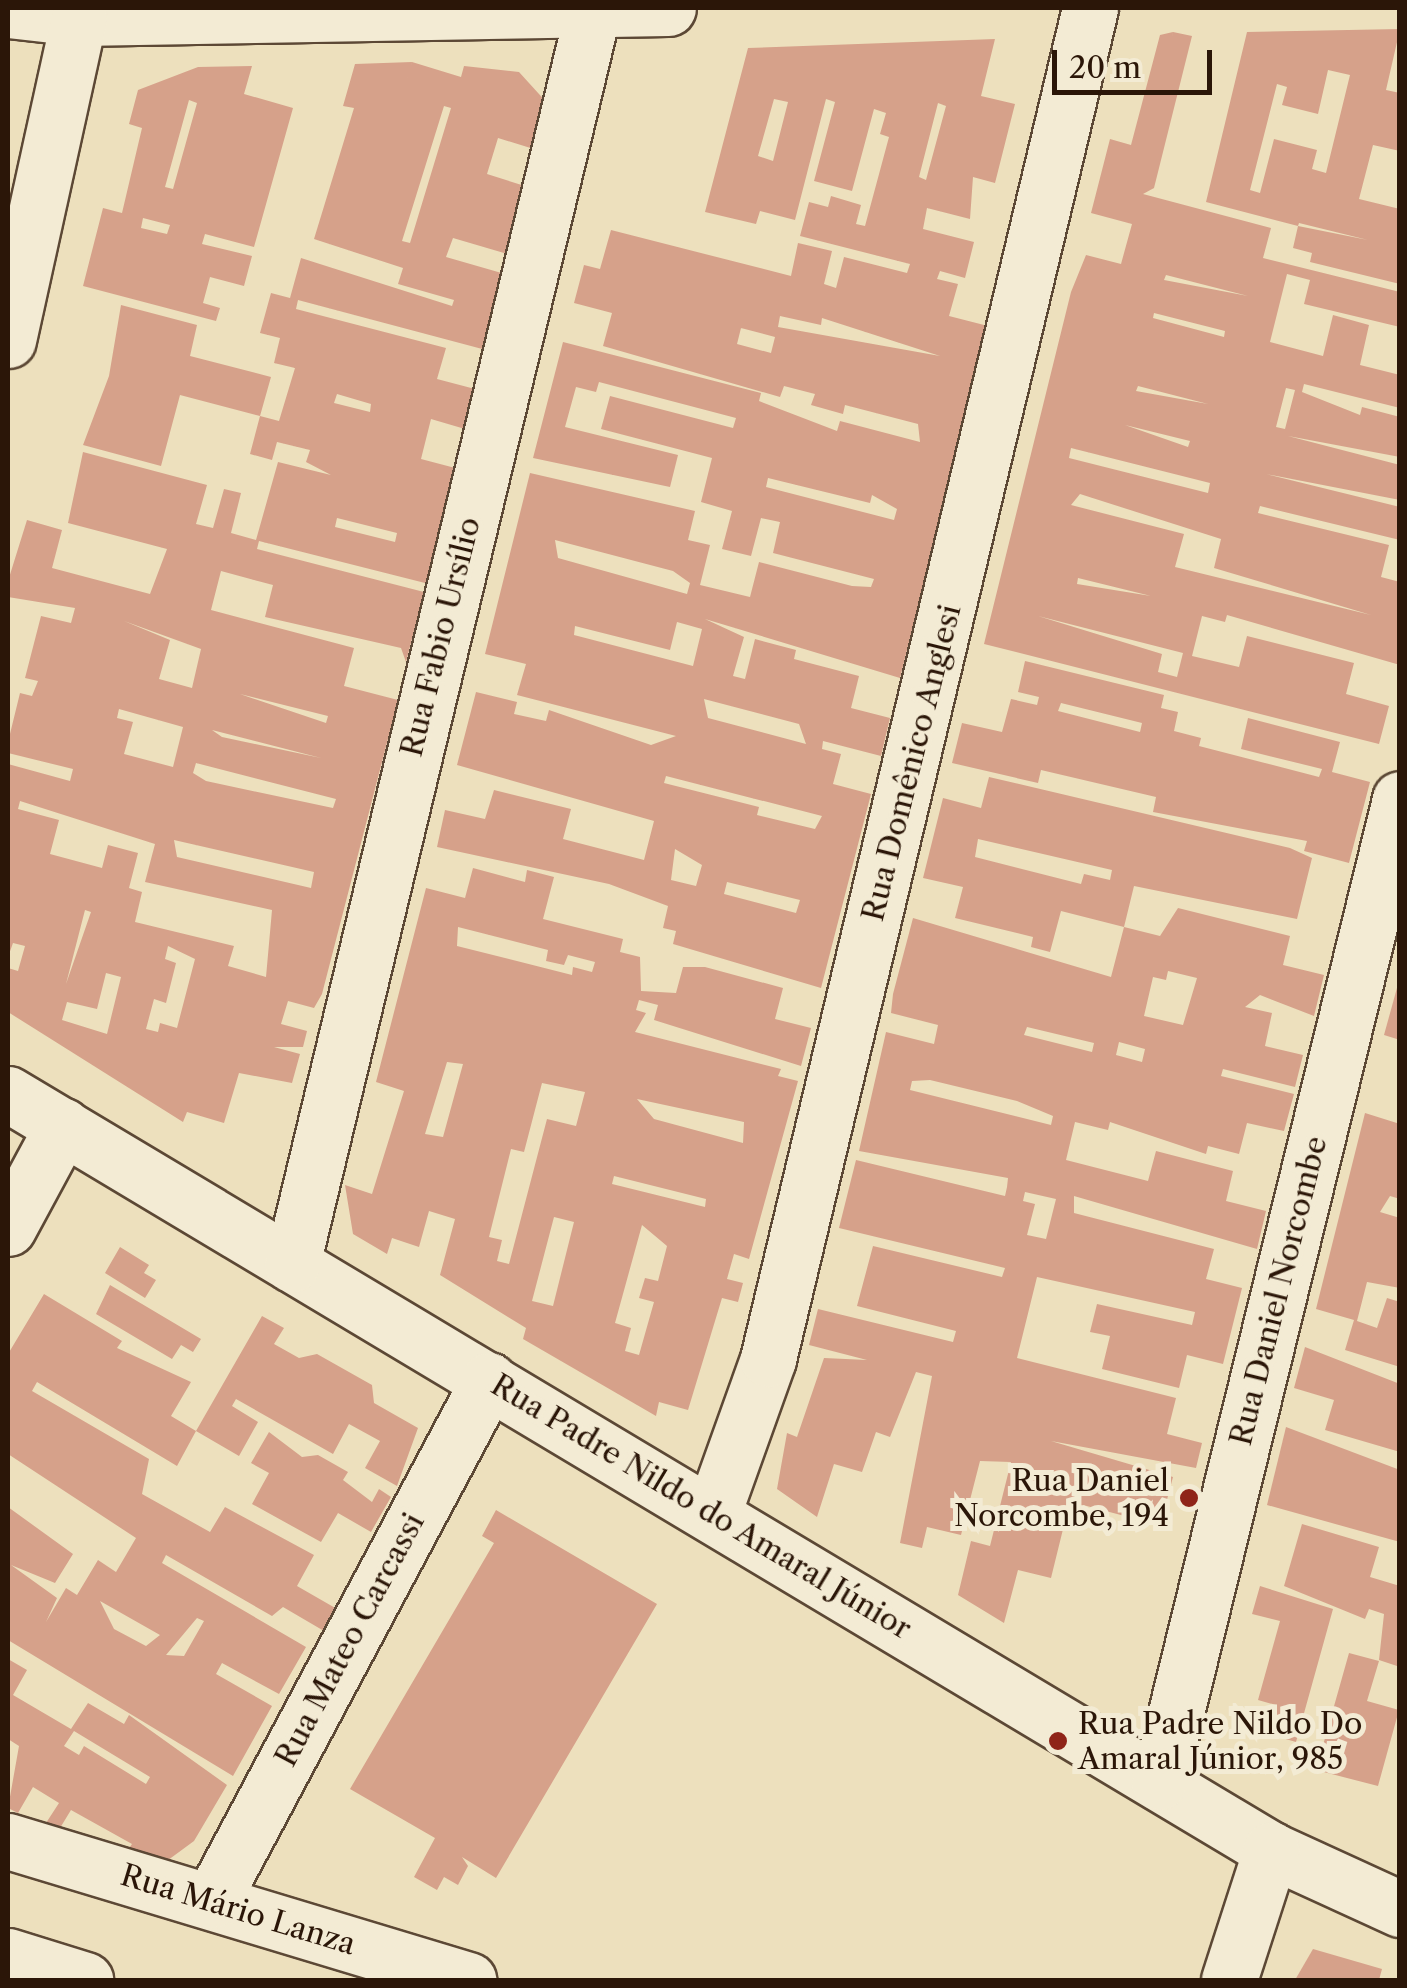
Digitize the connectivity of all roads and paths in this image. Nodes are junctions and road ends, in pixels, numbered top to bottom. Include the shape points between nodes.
1 (668, 8) edge
2 (1090, 8) edge
3 (8, 10) edge
4 (593, 10) junction
5 (79, 18) junction
6 (8, 340) edge
7 (1400, 800) edge
8 (8, 1094) edge
9 (63, 1126) junction
10 (8, 1228) edge
11 (292, 1264) junction
12 (489, 1380) junction
13 (714, 1513) junction
14 (1159, 1782) junction
15 (8, 1841) edge
16 (1271, 1850) junction
17 (212, 1900) junction
18 (1400, 1909) edge
19 (8, 1956) edge
20 (85, 1980) edge
21 (469, 1980) edge
22 (1229, 1980) edge

1 - 4 street
2 - 13 street, Rua Domênico Anglesi via 768,1359
3 - 5 street
4 - 5 street
4 - 11 street, Rua Fabio Ursílio
5 - 6 street
7 - 14 street, Rua Daniel Norcombe
8 - 9 street, Rua Padre Nildo do Amaral Júnior
9 - 10 street
9 - 11 street, Rua Padre Nildo do Amaral Júnior
11 - 12 street, Rua Padre Nildo do Amaral Júnior
12 - 13 street, Rua Padre Nildo do Amaral Júnior
12 - 17 street, Rua Mateo Carcassi
13 - 14 street, Rua Padre Nildo do Amaral Júnior
14 - 16 street, Rua Padre Nildo do Amaral Júnior
15 - 17 street, Rua Mário Lanza
16 - 18 street, Rua Padre Nildo do Amaral Júnior
16 - 22 street
17 - 21 street, Rua Mário Lanza
19 - 20 street

